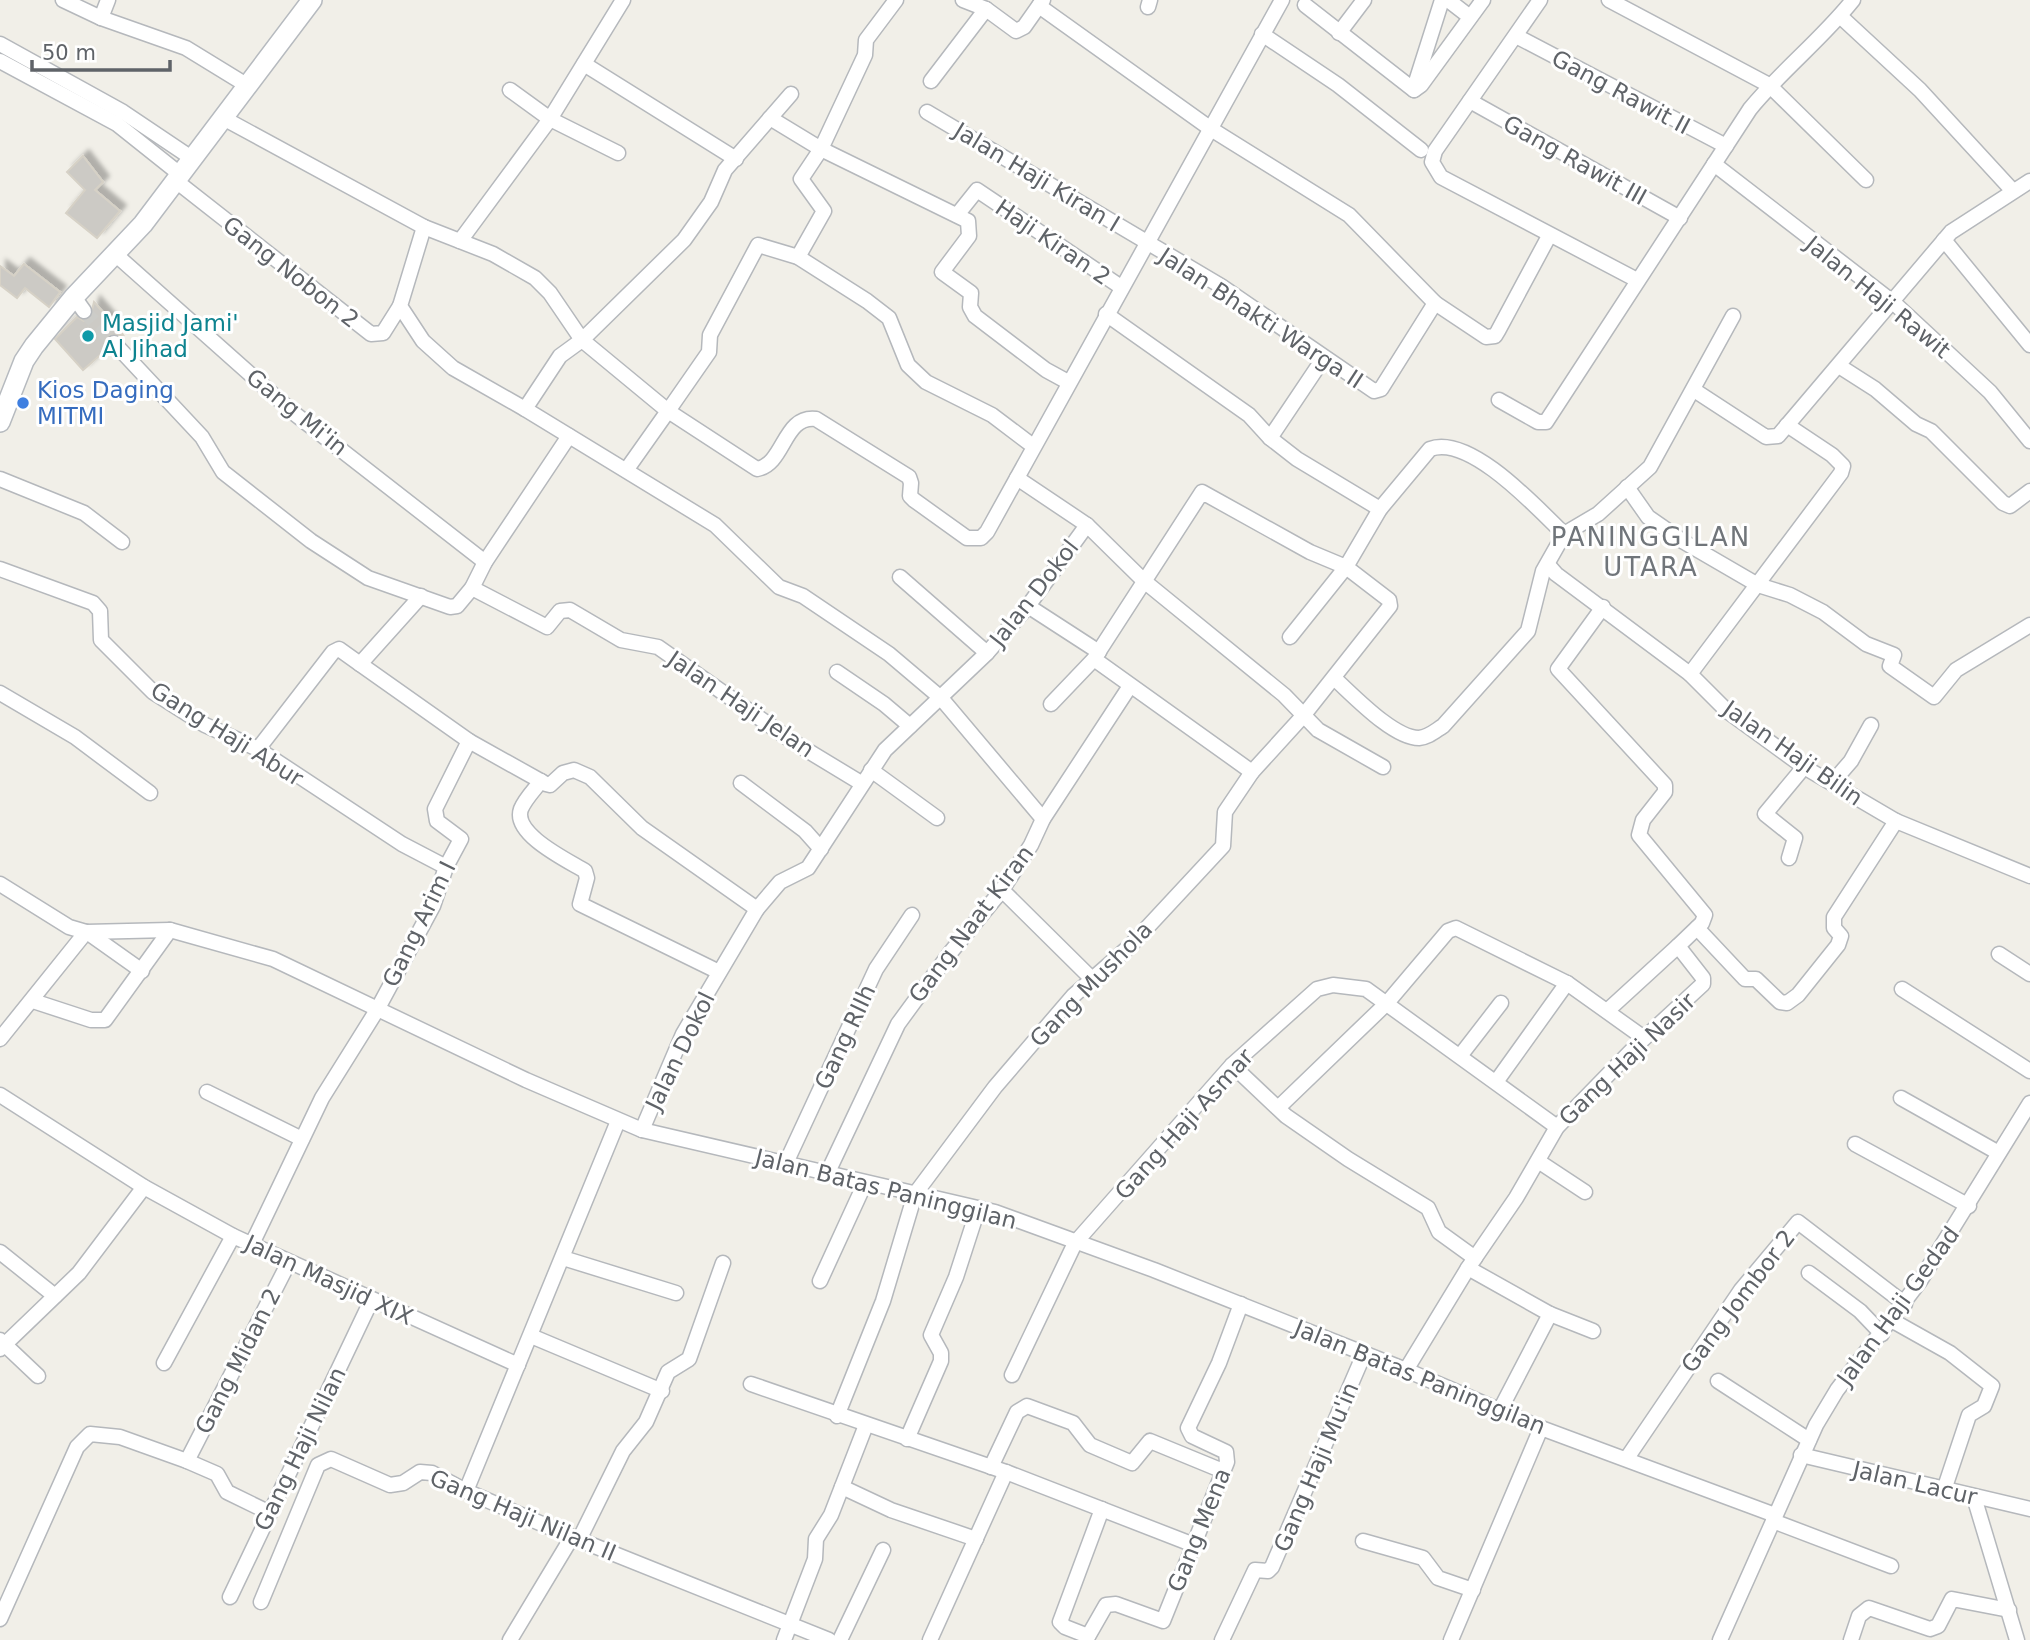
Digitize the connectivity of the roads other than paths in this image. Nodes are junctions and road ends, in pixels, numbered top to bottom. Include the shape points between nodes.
1 (63, 0) edge
2 (108, 0) edge
3 (312, 0) edge
4 (623, 0) edge
5 (896, 0) edge
6 (963, 0) edge
7 (1282, 0) edge
8 (1364, 0) edge
9 (1442, 0) edge
10 (1448, 0) edge
11 (1483, 0) edge
12 (1540, 0) edge
13 (1609, 0) edge
14 (1853, 0) edge
15 (1041, 3) edge
16 (1305, 5) dead end
17 (986, 9) junction
18 (1840, 16) junction
19 (1470, 17) junction
20 (101, 18) junction
21 (1339, 33) junction
22 (1262, 34) junction
23 (1516, 36) junction
24 (0, 44) edge
25 (0, 61) edge
26 (584, 64) junction
27 (931, 81) dead end
28 (1769, 85) junction
29 (248, 86) junction
30 (510, 90) dead end
31 (1414, 90) junction
32 (791, 94) dead end
33 (1470, 101) junction
34 (927, 112) dead end
35 (770, 118) junction
36 (225, 119) junction
37 (551, 120) junction
38 (1211, 129) junction
39 (1726, 146) junction
40 (821, 149) junction
41 (1421, 150) dead end
42 (618, 153) dead end
43 (193, 159) junction
44 (736, 159) junction
45 (1714, 164) junction
46 (178, 178) junction
47 (1866, 180) dead end
48 (2030, 181) edge
49 (2012, 190) junction
50 (957, 215) junction
51 (1680, 218) junction
52 (424, 227) junction
53 (1549, 236) junction
54 (1944, 240) junction
55 (460, 241) junction
56 (1146, 243) junction
57 (115, 254) junction
58 (798, 257) junction
59 (1637, 280) junction
60 (1121, 287) junction
61 (1435, 303) junction
62 (1894, 303) junction
63 (400, 306) junction
64 (1106, 314) junction
65 (1733, 316) dead end
66 (582, 340) junction
67 (114, 343) tunnel mouth
68 (2030, 345) edge
69 (1323, 359) junction
70 (1839, 366) junction
71 (1068, 382) junction
72 (1694, 390) junction
73 (1499, 400) dead end
74 (525, 409) junction
75 (668, 411) junction
76 (0, 422) edge
77 (1787, 425) junction
78 (569, 436) junction
79 (2028, 436) edge
80 (1270, 438) junction
81 (1033, 446) junction
82 (627, 469) junction
83 (1017, 478) junction
84 (0, 479) edge
85 (1627, 487) junction
86 (2030, 491) edge
87 (1380, 509) junction
88 (1087, 525) junction
89 (1564, 534) junction
90 (122, 542) dead end
91 (485, 562) junction
92 (1548, 565) junction
93 (1346, 567) junction
94 (0, 569) edge
95 (901, 577) dead end
96 (1144, 581) junction
97 (1758, 585) junction
98 (472, 588) junction
99 (421, 596) junction
100 (1028, 606) junction
101 (1603, 607) junction
102 (2030, 625) edge
103 (1290, 636) dead end
104 (987, 653) junction
105 (1097, 655) junction
106 (360, 664) junction
107 (837, 672) dead end
108 (1690, 674) junction
109 (1334, 678) junction
110 (1130, 686) junction
111 (0, 693) edge
112 (941, 698) junction
113 (1051, 704) dead end
114 (1303, 716) junction
115 (1871, 725) dead end
116 (910, 726) junction
117 (469, 740) junction
118 (258, 749) junction
119 (1804, 766) junction
120 (1383, 767) dead end
121 (871, 770) junction
122 (1252, 772) junction
123 (541, 781) junction
124 (741, 783) dead end
125 (861, 783) junction
126 (1832, 783) junction
127 (149, 793) dead end
128 (937, 818) dead end
129 (1043, 819) junction
130 (1896, 821) junction
131 (821, 849) junction
132 (1788, 858) dead end
133 (446, 867) junction
134 (2030, 876) edge
135 (0, 884) edge
136 (1002, 890) junction
137 (757, 909) junction
138 (912, 915) dead end
139 (1697, 928) junction
140 (170, 930) junction
141 (86, 932) junction
142 (1678, 946) junction
143 (1999, 954) dead end
144 (142, 971) junction
145 (719, 972) junction
146 (2030, 974) edge
147 (1093, 980) junction
148 (1567, 983) junction
149 (1902, 989) dead end
150 (33, 1000) junction
151 (1387, 1003) junction
152 (1501, 1003) dead end
153 (377, 1010) junction
154 (1607, 1011) junction
155 (1644, 1038) junction
156 (0, 1039) edge
157 (1460, 1056) junction
158 (1232, 1065) junction
159 (2030, 1070) edge
160 (1496, 1082) junction
161 (207, 1092) dead end
162 (0, 1095) edge
163 (1900, 1098) dead end
164 (2030, 1103) edge
165 (1278, 1108) junction
166 (618, 1122) junction
167 (1557, 1127) junction
168 (642, 1130) junction
169 (302, 1139) junction
170 (1855, 1144) dead end
171 (1997, 1152) junction
172 (1538, 1161) junction
173 (786, 1163) junction
174 (828, 1172) junction
175 (865, 1183) junction
176 (144, 1187) junction
177 (1585, 1192) dead end
178 (915, 1194) junction
179 (1969, 1206) junction
180 (978, 1209) junction
181 (233, 1236) junction
182 (1075, 1243) junction
183 (252, 1244) junction
184 (0, 1252) edge
185 (563, 1258) junction
186 (289, 1262) junction
187 (1471, 1263) junction
188 (723, 1264) dead end
189 (1809, 1273) dead end
190 (820, 1281) dead end
191 (676, 1293) dead end
192 (55, 1296) junction
193 (372, 1301) junction
194 (1241, 1304) junction
195 (1905, 1304) junction
196 (1550, 1314) junction
197 (1893, 1321) junction
198 (1593, 1331) dead end
199 (1882, 1334) junction
200 (531, 1336) junction
201 (2, 1344) edge
202 (1364, 1354) junction
203 (164, 1363) dead end
204 (518, 1365) junction
205 (1406, 1370) junction
206 (1013, 1375) dead end
207 (38, 1376) dead end
208 (1718, 1381) dead end
209 (751, 1384) dead end
210 (662, 1391) junction
211 (1500, 1410) junction
212 (837, 1416) junction
213 (866, 1425) junction
214 (1541, 1428) junction
215 (907, 1439) junction
216 (1809, 1440) junction
217 (1801, 1455) junction
218 (1627, 1458) junction
219 (187, 1461) junction
220 (991, 1467) junction
221 (1223, 1471) junction
222 (1006, 1472) junction
223 (842, 1487) junction
224 (1944, 1490) junction
225 (466, 1491) junction
226 (1974, 1497) junction
227 (2030, 1509) edge
228 (1102, 1510) junction
229 (268, 1512) junction
230 (1774, 1518) junction
231 (575, 1538) junction
232 (976, 1539) junction
233 (1363, 1541) dead end
234 (1194, 1545) junction
235 (883, 1550) dead end
236 (1891, 1566) dead end
237 (1473, 1590) junction
238 (230, 1597) dead end
239 (261, 1602) dead end
240 (2009, 1610) junction
241 (0, 1619) edge
242 (792, 1626) junction
243 (1087, 1638) edge
244 (1457, 1638) edge
245 (510, 1640) edge
246 (784, 1640) edge
247 (829, 1640) edge
248 (840, 1640) edge
249 (930, 1640) edge
250 (1222, 1640) edge
251 (1720, 1640) edge
252 (1851, 1640) edge
253 (2018, 1640) edge

1 - 20 street
2 - 20 street
3 - 29 main road
4 - 26 street
5 - 40 street via 866,40 865,55
6 - 17 street
7 - 22 street
8 - 21 street
9 - 31 street
10 - 19 street
11 - 19 street
12 - 23 street
13 - 28 street
14 - 18 street
15 - 17 street via 1016,31
15 - 38 street
16 - 21 street
17 - 27 street
18 - 28 street
18 - 49 street via 1920,90
19 - 31 street
20 - 29 street via 186,48
21 - 31 street
22 - 38 street
22 - 41 street via 1338,85
23 - 33 street
23 - 39 street, Gang Rawit II
24 - 43 street via 123,112
25 - 46 street via 117,124
26 - 37 street
26 - 44 street
28 - 39 street
28 - 47 street
29 - 36 main road
30 - 37 street
32 - 35 street
33 - 51 street, Gang Rawit III
33 - 53 street via 1432,162 1441,177
34 - 56 street, Jalan Haji Kiran I
35 - 40 street
35 - 44 street
36 - 43 main road
36 - 52 street
37 - 42 street
37 - 55 street
38 - 56 street
38 - 61 street via 1349,215
39 - 45 street
40 - 50 street
40 - 58 street via 802,178 824,211
43 - 46 main road
44 - 66 street via 684,240
45 - 51 street
45 - 62 street, Jalan Haji Rawit
46 - 57 main road
46 - 63 street, Gang Nobon 2 via 371,334 383,333
48 - 49 street
49 - 54 street
50 - 60 street, Haji Kiran 2 via 977,190
50 - 71 street via 968,221 971,230 942,272 971,292 975,316
51 - 59 street
52 - 55 street
52 - 63 street
53 - 59 street
53 - 61 street via 1495,335 1486,337
54 - 62 street
54 - 68 street
55 - 66 street via 535,278
56 - 60 street
56 - 69 street, Jalan Bhakti Warga II via 1221,286
57 - 76 main road via 79,304 24,361
57 - 91 street, Gang Mi'in via 295,414
58 - 75 street via 758,246 710,335 709,352
58 - 81 street via 889,317 908,365 926,382 992,415
59 - 73 street via 1546,422
60 - 64 street
61 - 69 street, Jalan Bhakti Warga II via 1377,391
62 - 70 street
62 - 79 street, Jalan Haji Rawit via 1990,392
63 - 74 street via 422,341 453,368
64 - 71 street
64 - 80 street via 1249,415
65 - 72 street
66 - 74 street via 548,369
66 - 75 street
67 - 99 street via 202,437 223,472 311,541 368,578
69 - 80 street
70 - 77 street
70 - 86 street via 1931,431 2003,503 2010,506
71 - 81 street
72 - 77 street via 1766,437 1778,436
72 - 85 street via 1650,467
74 - 78 street
75 - 82 street
75 - 83 street via 757,469 765,468 796,424 816,419 909,477 914,500 974,540 987,533
77 - 97 street via 1843,466
78 - 82 street
78 - 91 street
80 - 87 street
81 - 83 street
82 - 112 street via 715,525 779,587 836,617
83 - 88 street, Jalan Dokol
84 - 90 street via 84,513
85 - 89 street via 1598,514
85 - 97 street via 1648,517
87 - 89 street via 1430,449 1450,447 1514,485
87 - 93 street
88 - 96 street
88 - 100 street, Jalan Dokol
89 - 92 street
91 - 98 street
92 - 101 street, Jalan Haji Bilin
92 - 109 street via 1523,639 1450,719 1427,737 1394,730
93 - 96 street via 1202,492
93 - 103 street
93 - 109 street, Gang Mushola via 1389,600 1390,606
94 - 118 street, Gang Haji Abur via 93,603 100,611 101,640 153,692 205,725
95 - 104 street
96 - 105 street
96 - 114 street via 1284,695
97 - 102 street via 1790,595 1823,612 1866,644 1894,655 1890,666 1934,697 1956,670
97 - 108 street
98 - 99 street via 454,607
98 - 125 street, Jalan Haji Jelan via 547,627 560,611 570,610 621,640 658,647 795,743
99 - 106 street
100 - 104 street, Jalan Dokol
100 - 105 street
101 - 108 street, Jalan Haji Bilin
101 - 139 street via 1558,669 1665,785 1639,835 1705,915
104 - 112 street, Jalan Dokol
105 - 110 street
105 - 113 street
106 - 117 street
106 - 118 street via 339,649 333,652
107 - 116 street
108 - 119 street, Jalan Haji Bilin via 1727,711
109 - 114 street, Gang Mushola
110 - 122 street
110 - 129 street, Gang Naat Kiran
111 - 127 street via 75,737
112 - 116 street, Jalan Dokol
112 - 129 street
114 - 120 street via 1336,742
114 - 122 street, Gang Mushola
115 - 126 street
116 - 121 street, Jalan Dokol
117 - 123 street
117 - 133 street, Gang Arim I via 435,809 437,821 461,839
118 - 133 street, Gang Haji Abur via 402,844
119 - 126 street, Jalan Haji Bilin
119 - 132 street via 1765,814 1795,838
121 - 125 street, Jalan Dokol
121 - 128 street
122 - 147 street, Gang Mushola via 1225,812 1223,846
123 - 137 street via 550,785 574,770 590,777 642,828
123 - 145 street via 521,809 521,825 585,871 580,904
124 - 131 street via 805,831
125 - 131 street, Jalan Dokol
126 - 130 street, Jalan Haji Bilin
129 - 136 street, Gang Naat Kiran
130 - 134 street, Jalan Haji Bilin
130 - 139 street via 1834,917 1834,928 1841,936 1838,945 1787,1003 1756,979 1745,979
131 - 137 street, Jalan Dokol via 808,868 780,882
133 - 153 street, Gang Arim I via 433,906
135 - 141 street, Jalan Batas Paninggilan via 69,927
136 - 147 street
136 - 174 street, Gang Naat Kiran via 891,1035
137 - 145 street, Jalan Dokol
138 - 173 street, Gang RIIh via 876,969
139 - 142 street
140 - 141 street, Jalan Batas Paninggilan
140 - 144 street
140 - 153 street, Jalan Batas Paninggilan via 273,959
141 - 144 street
141 - 150 street
142 - 154 street
142 - 155 street, Gang Haji Nasir via 1703,984
143 - 146 street
144 - 150 street via 106,1020 91,1020
145 - 168 street, Jalan Dokol via 683,1034
147 - 178 street, Gang Mushola via 1019,1058
148 - 151 street via 1456,928 1448,931
148 - 154 street
148 - 160 street
149 - 159 street
150 - 156 street
151 - 157 street, Gang Haji Asmar
151 - 158 street, Gang Haji Asmar via 1352,985 1317,989
151 - 165 street
152 - 157 street
153 - 166 street, Jalan Batas Paninggilan
153 - 169 street, Gang Arim I via 321,1098
154 - 155 street
155 - 167 street, Gang Haji Nasir
157 - 160 street, Gang Haji Asmar
158 - 165 street
158 - 182 street, Gang Haji Asmar
160 - 167 street, Gang Haji Asmar
161 - 169 street
162 - 176 street, Jalan Masjid XIX
163 - 171 street
164 - 171 street, Jalan Haji Gedad
165 - 187 street via 1348,1159 1428,1208 1439,1232
166 - 168 street, Jalan Batas Paninggilan
166 - 185 street
167 - 172 street, Gang Haji Nasir
168 - 173 street, Jalan Batas Paninggilan
169 - 183 street, Gang Arim I
170 - 179 street
171 - 179 street, Jalan Haji Gedad
172 - 177 street
172 - 187 street, Gang Haji Nasir
173 - 174 street, Jalan Batas Paninggilan
174 - 175 street, Jalan Batas Paninggilan
175 - 178 street, Jalan Batas Paninggilan
175 - 190 street
176 - 181 street, Jalan Masjid XIX
176 - 192 street via 96,1253
178 - 180 street, Jalan Batas Paninggilan
178 - 212 street via 883,1301
179 - 195 street, Jalan Haji Gedad
180 - 182 street, Jalan Batas Paninggilan
180 - 215 street via 931,1335 941,1361
181 - 183 street, Jalan Masjid XIX
181 - 203 street
182 - 194 street, Jalan Batas Paninggilan
182 - 206 street, Gang Haji Asmar
183 - 186 street, Jalan Masjid XIX
184 - 192 street
185 - 191 street
185 - 200 street
186 - 193 street, Jalan Masjid XIX
186 - 219 street, Gang Midan 2
187 - 196 street
187 - 205 street, Gang Haji Nasir
188 - 210 street via 689,1359 668,1372
189 - 199 street via 1860,1311
192 - 201 street
193 - 204 street, Jalan Masjid XIX
193 - 229 street, Gang Haji Nilan
194 - 202 street, Jalan Batas Paninggilan
194 - 221 street, Gang Mena via 1188,1429 1192,1436 1226,1452
195 - 197 street, Jalan Haji Gedad
195 - 218 street, Gang Jombor 2 via 1798,1222 1741,1290
196 - 198 street
196 - 211 street
197 - 199 street, Jalan Haji Gedad
197 - 224 street via 1950,1353 1992,1385 1984,1406 1969,1415
199 - 216 street, Jalan Haji Gedad via 1837,1390
200 - 204 street
200 - 210 street
201 - 207 street
202 - 205 street, Jalan Batas Paninggilan
202 - 250 street, Gang Haji Mu'in via 1272,1567 1255,1570
204 - 225 street
205 - 211 street, Jalan Batas Paninggilan
208 - 216 street
209 - 212 street
210 - 231 street
211 - 214 street, Jalan Batas Paninggilan
212 - 213 street
213 - 215 street
213 - 223 street
214 - 218 street, Jalan Batas Paninggilan
214 - 237 street
215 - 220 street
216 - 217 street, Jalan Haji Gedad
217 - 224 street, Jalan Lacur
217 - 230 street, Jalan Haji Gedad
218 - 230 street, Jalan Batas Paninggilan
219 - 229 street via 217,1474 227,1492
219 - 241 street via 111,1435 90,1434 83,1439
220 - 221 street via 1017,1412 1027,1406 1073,1423 1090,1445 1132,1463 1150,1441
220 - 222 street
221 - 234 street, Gang Mena
222 - 228 street
222 - 232 street
223 - 232 street via 891,1510
223 - 242 street via 816,1539 815,1559
224 - 226 street, Jalan Lacur
225 - 231 street, Gang Haji Nilan II
225 - 239 street, Gang Haji Nilan II via 432,1473 420,1472 390,1485 336,1460 323,1461
226 - 227 street, Jalan Lacur
226 - 240 street
228 - 234 street
228 - 243 street via 1060,1622
229 - 238 street, Gang Haji Nilan
230 - 236 street, Jalan Batas Paninggilan
230 - 251 street, Jalan Haji Gedad
231 - 242 street, Gang Haji Nilan II
231 - 245 street
232 - 249 street
233 - 237 street via 1423,1559 1438,1578
234 - 243 street, Gang Mena via 1163,1621 1110,1604
235 - 248 street
237 - 244 street
240 - 252 street via 1952,1599 1938,1626 1930,1629 1869,1608 1859,1616
240 - 253 street
242 - 246 street
242 - 247 street, Gang Haji Nilan II

